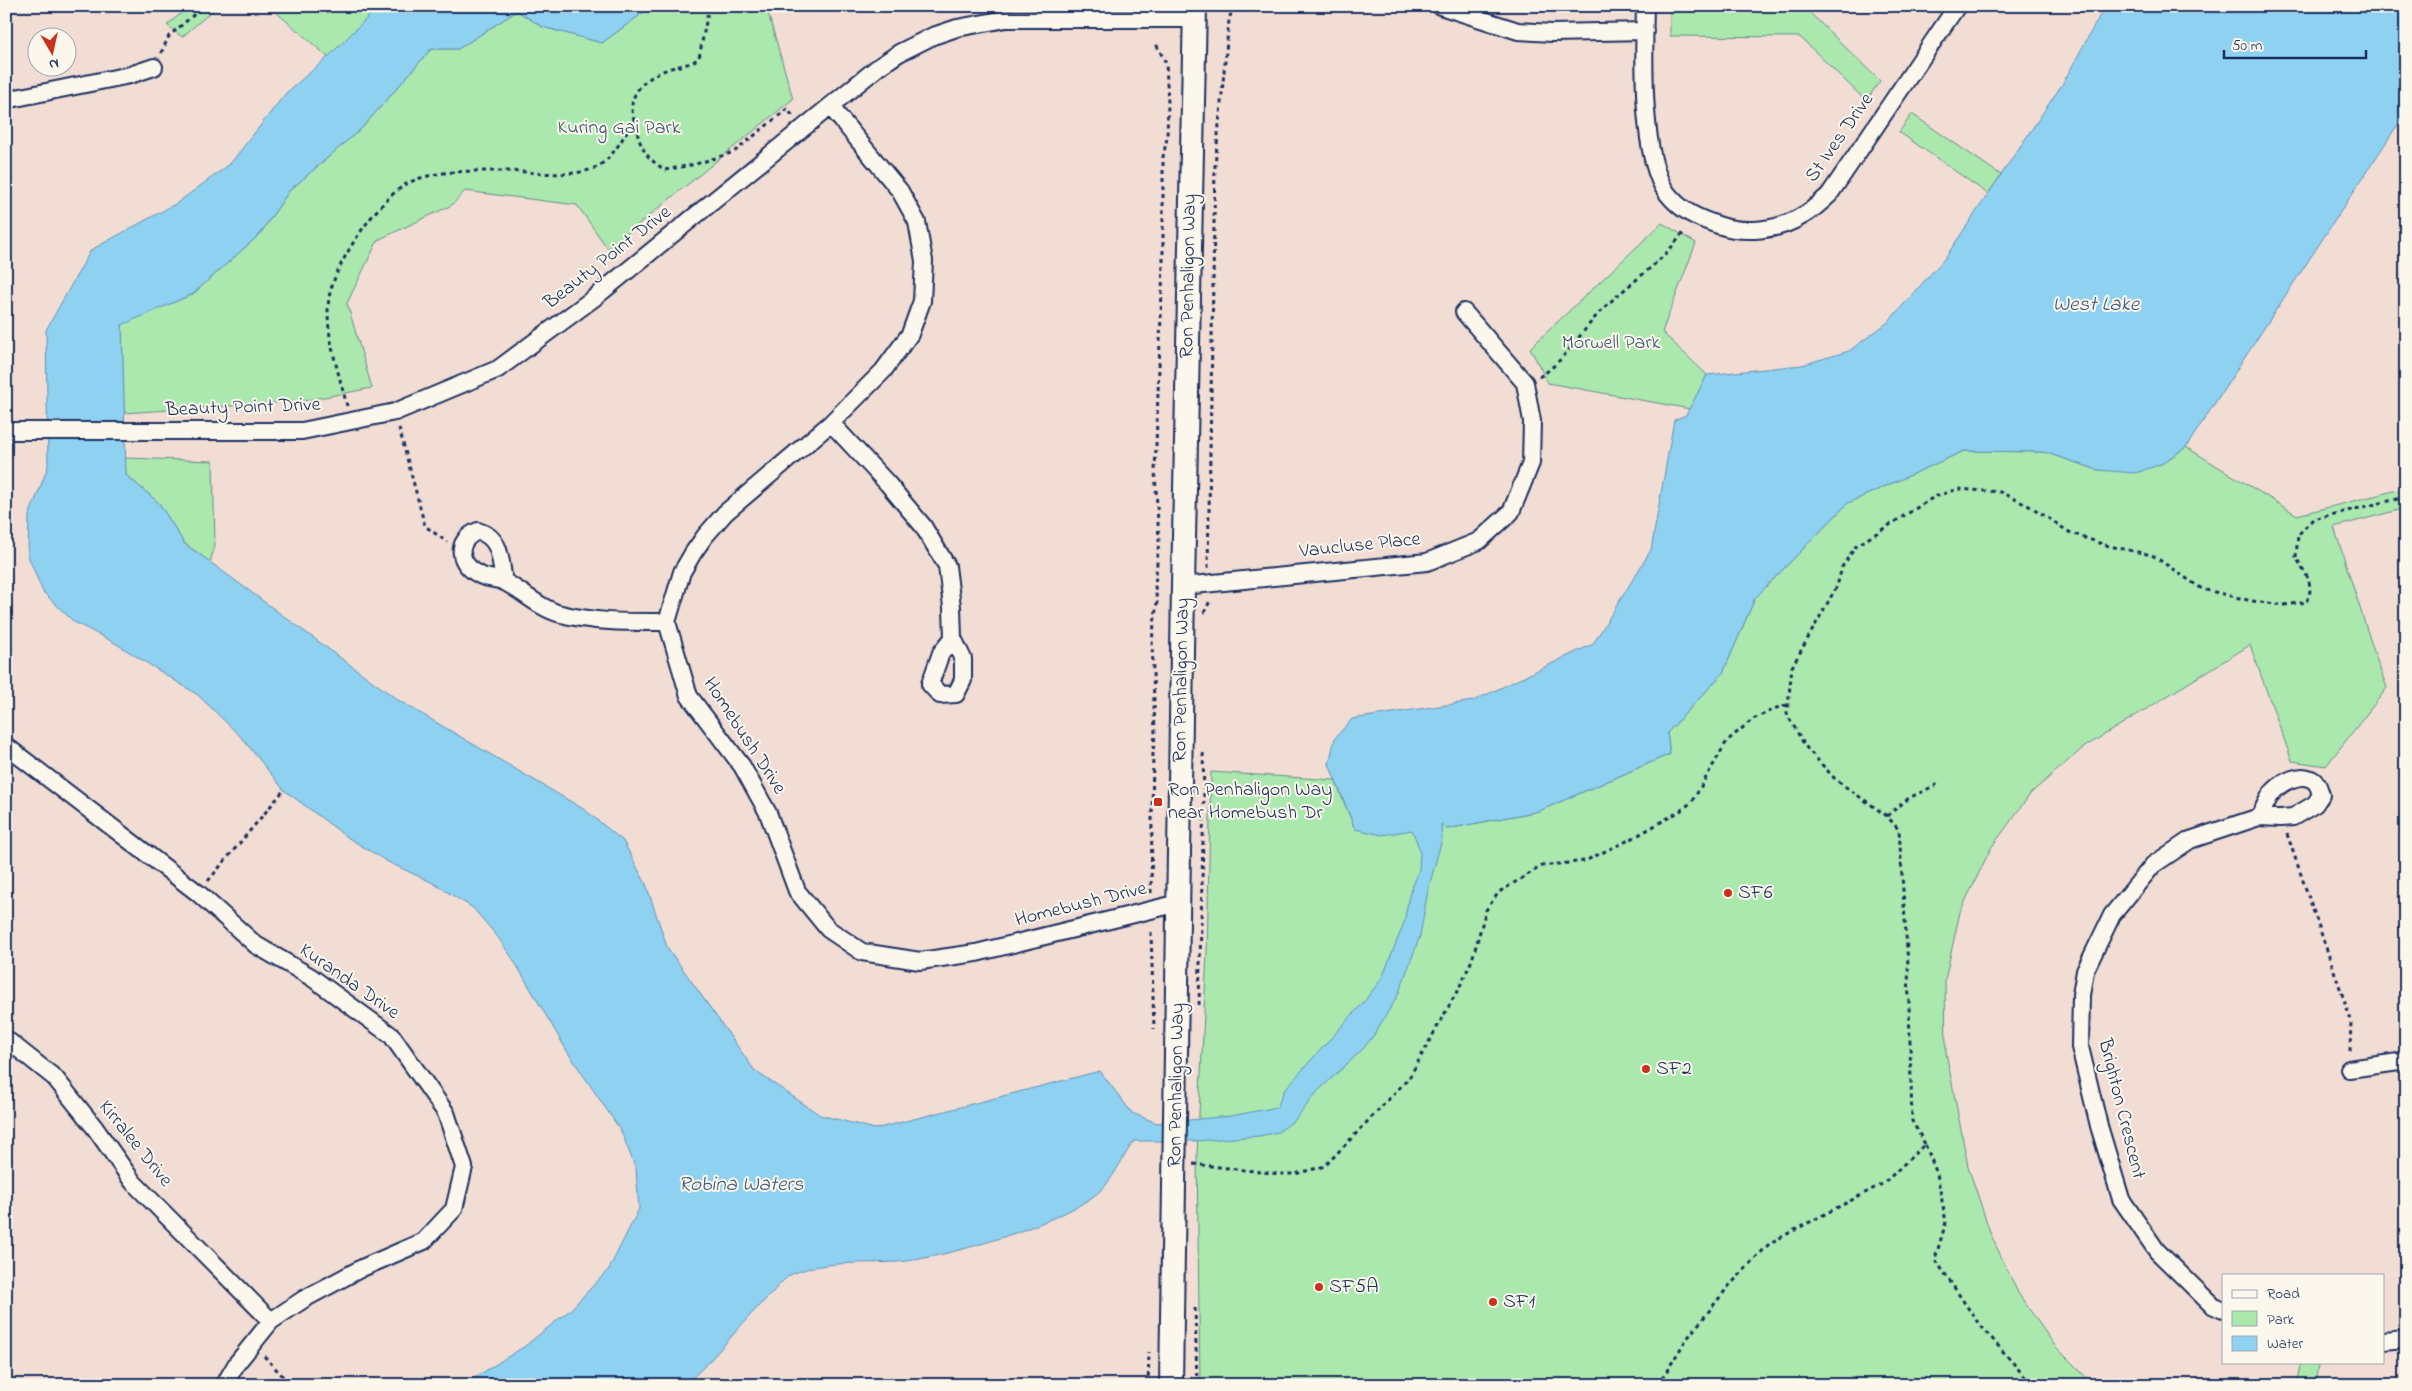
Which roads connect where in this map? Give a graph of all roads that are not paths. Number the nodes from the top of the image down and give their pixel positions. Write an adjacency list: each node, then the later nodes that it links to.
1 (1440, 6): 5 (street)
2 (1645, 6): 5 (street, St Ives Drive)
3 (1958, 6): 5 (street, St Ives Drive)
4 (1195, 13): 8 (street, Beauty Point Drive); 13 (street, Ron Penhaligon Way)
5 (1645, 31)
6 (154, 67): 7 (street)
7 (6, 100)
8 (830, 106): 10 (street); 11 (street, Beauty Point Drive)
9 (1464, 312): 13 (street, Vaucluse Place)
10 (831, 423): 14 (street); 15 (street)
11 (6, 430)
12 (504, 582): 12 (street); 14 (street)
13 (1183, 586): 18 (street, Ron Penhaligon Way)
14 (667, 622): 18 (street, Homebush Drive)
15 (953, 638)
16 (6, 746): 23 (street, Kuranda Drive)
17 (2259, 817): 17 (street, Brighton Crescent); 22 (street, Brighton Crescent)
18 (1179, 903): 27 (street, Ron Penhaligon Way)
19 (6, 1038): 23 (street, Kirralee Drive)
20 (2406, 1061): 21 (street)
21 (2349, 1069)
22 (2222, 1310)
23 (271, 1321): 26 (street, Kuranda Drive)
24 (2406, 1339): 25 (street)
25 (2384, 1341)
26 (224, 1385)
27 (1171, 1385)

